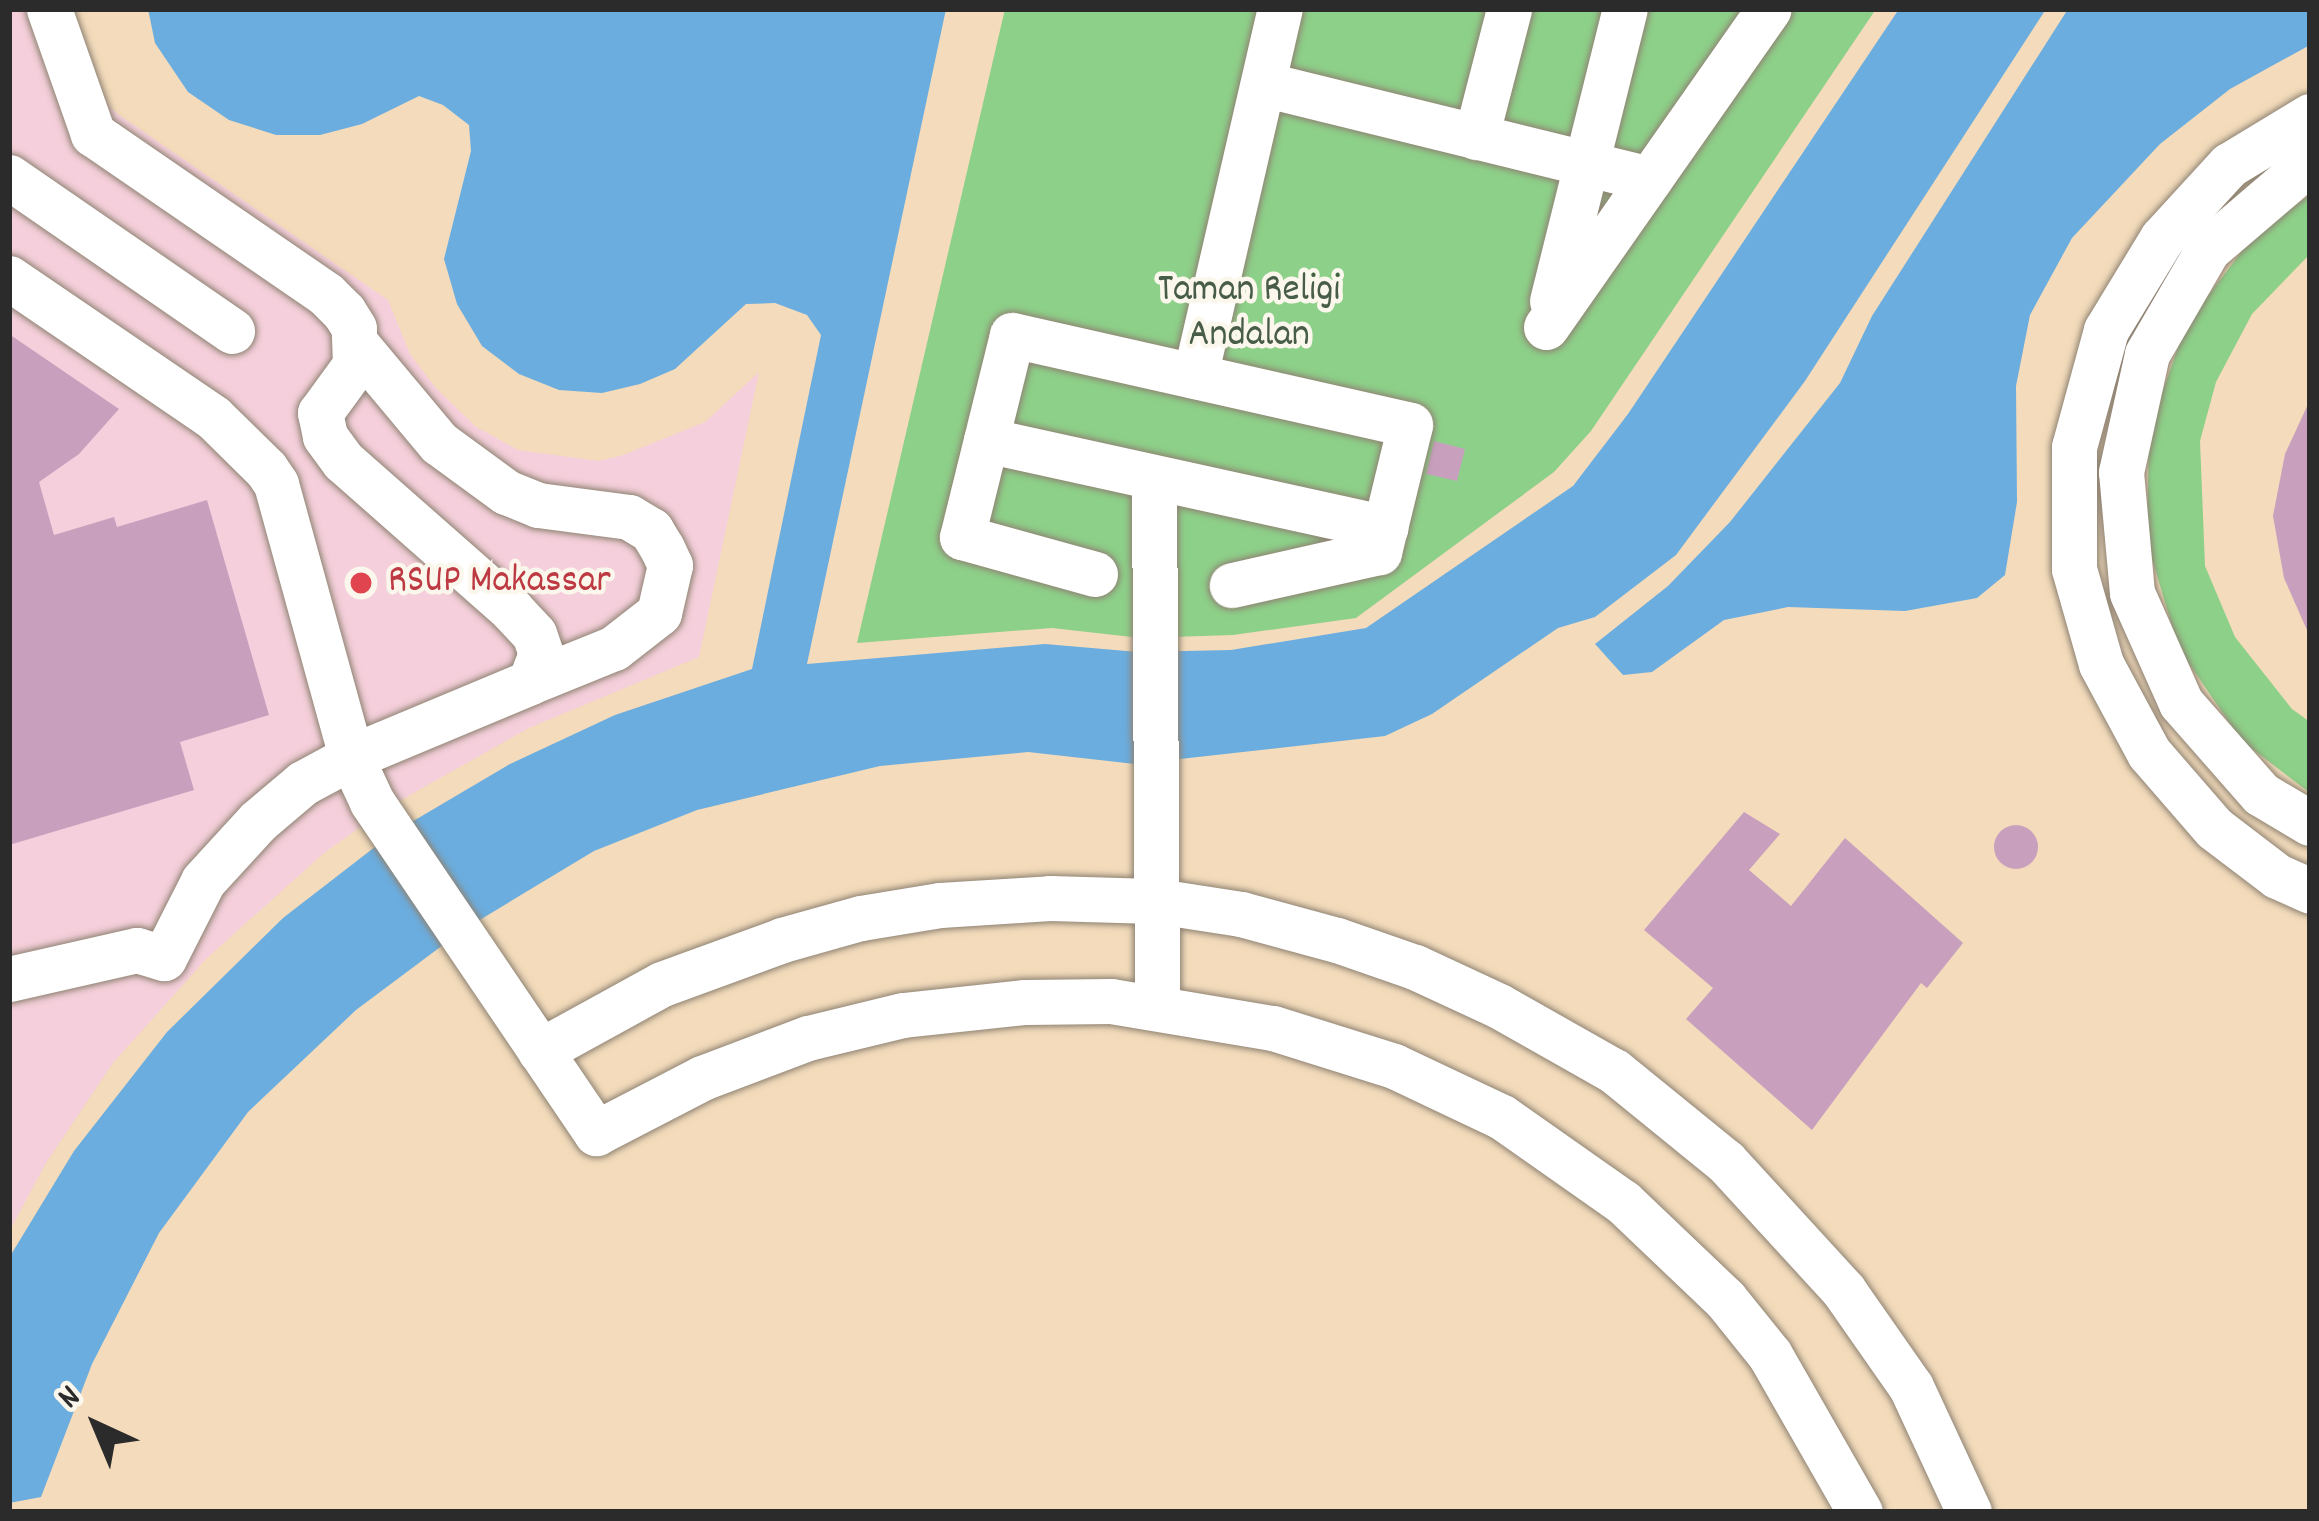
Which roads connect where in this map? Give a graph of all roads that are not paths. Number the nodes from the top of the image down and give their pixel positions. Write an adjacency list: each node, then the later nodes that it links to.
1 (49, 9): 15 (street)
2 (1280, 9): 6 (street)
3 (1509, 9): 8 (street)
4 (1625, 9): 10 (street)
5 (1769, 9): 12 (street)
6 (1263, 84): 8 (street); 16 (street)
7 (2310, 116): 25 (street)
8 (1476, 136): 10 (street)
9 (2310, 162): 24 (street)
10 (1586, 164): 12 (street); 12 (street)
11 (9, 176): 14 (street)
12 (1650, 179)
13 (9, 278): 23 (street)
14 (232, 331)
15 (357, 345): 22 (street); 22 (street)
16 (1195, 376): 17 (street); 19 (street)
17 (986, 440): 18 (street); 20 (street)
18 (1154, 478): 19 (street); 26 (street)
19 (1385, 528): 21 (street)
20 (1095, 574)
21 (1232, 585)
22 (530, 682): 23 (street)
23 (351, 757): 27 (street); 29 (street)
24 (2310, 823)
25 (2310, 891)
26 (1156, 901): 28 (street); 29 (street); 31 (street)
27 (9, 979)
28 (1157, 1005): 29 (street); 30 (street)
29 (540, 1052)
30 (1861, 1512)
31 (1969, 1512)

